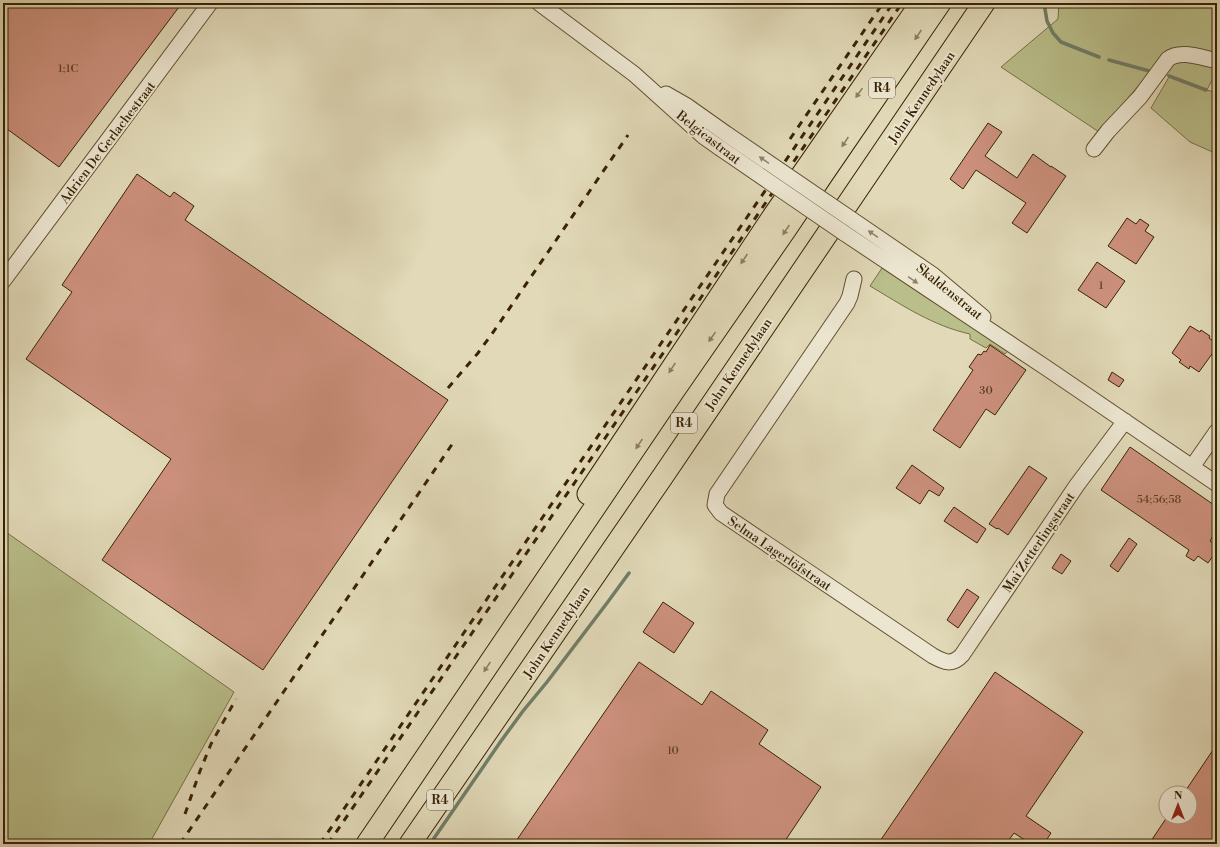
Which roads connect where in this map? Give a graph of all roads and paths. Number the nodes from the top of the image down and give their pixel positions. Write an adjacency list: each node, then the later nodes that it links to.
1 (210, 3): 13 (street, Adrien De Gerlachestraat)
2 (539, 3): 10 (street, Belgicastraat, bridge)
3 (921, 3): 10 (highway, one-way to 10)
4 (940, 3): 18 (highway, R4, one-way to 18)
5 (972, 3): 22 (highway, John Kennedylaan / R4)
6 (984, 3): 20 (highway, John Kennedylaan / R4)
7 (1000, 3): 11 (highway)
8 (1217, 62): 9 (street)
9 (1094, 149)
10 (792, 188): 11 (street, Belgicastraat, bridge); 18 (highway, R4, one-way to 18)
11 (850, 221): 14 (street, Skaldenstraat); 20 (highway)
12 (854, 279): 19 (street, Selma Lagerlöfstraat)
13 (3, 281)
14 (1125, 421): 16 (street, Skaldenstraat); 19 (street, Mai Zetterlingstraat)
15 (1217, 431): 16 (street)
16 (1192, 467): 17 (street, Skaldenstraat)
17 (1217, 484)
18 (500, 648): 21 (highway, R4, one-way to 21)
19 (952, 662)
20 (471, 756): 23 (highway, John Kennedylaan / R4)
21 (367, 844)
22 (397, 844)
23 (410, 844)

